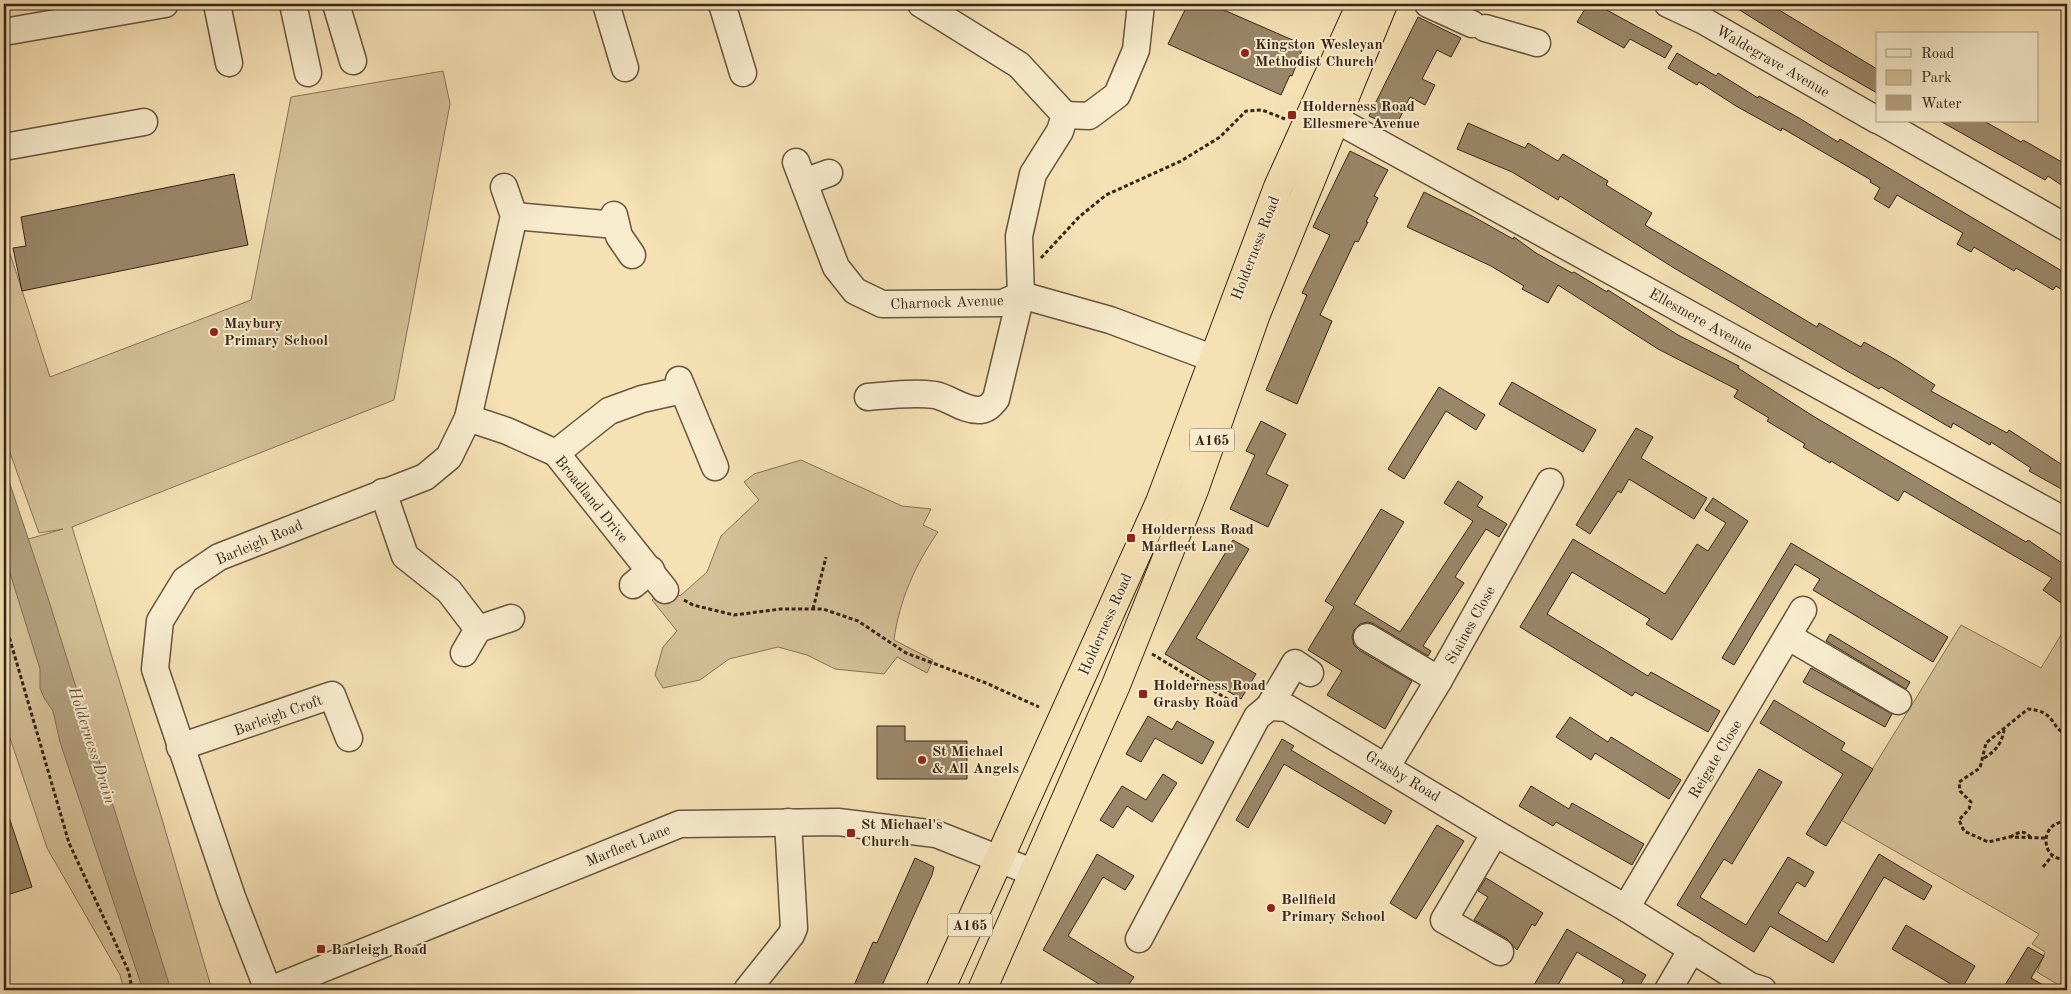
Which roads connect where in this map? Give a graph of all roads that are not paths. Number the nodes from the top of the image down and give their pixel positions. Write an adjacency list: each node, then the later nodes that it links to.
1 (165, 4): 13 (street)
2 (217, 4): 17 (street)
3 (293, 4): 19 (street)
4 (336, 4): 16 (street)
5 (606, 4): 18 (street)
6 (722, 4): 20 (street)
7 (921, 4): 21 (street)
8 (1141, 4): 21 (street)
9 (1361, 4): 22 (highway, Holderness Road / A165)
10 (1383, 4): 22 (highway, Holderness Road / A165)
11 (1428, 4): 15 (street)
12 (1668, 4): 23 (street, Waldegrave Avenue)
13 (93, 9): 14 (street)
14 (4, 32)
15 (1537, 43)
16 (353, 61)
17 (229, 63)
18 (625, 68)
19 (308, 72)
20 (743, 74)
21 (1065, 116): 32 (street)
22 (1318, 117): 33 (highway, Holderness Road / A165); 41 (street, Ellesmere Avenue); 42 (highway, Holderness Road / A165)
23 (1876, 119)
24 (144, 122): 26 (street)
25 (1882, 122): 30 (street, Waldegrave Avenue)
26 (4, 147)
27 (829, 173): 32 (street, Charnock Avenue)
28 (504, 187): 29 (street)
29 (514, 216): 31 (street); 35 (street, Barleigh Road)
30 (2067, 228)
31 (632, 255)
32 (1021, 290): 33 (street, Charnock Avenue); 34 (street)
33 (1212, 358): 40 (highway, Holderness Road / A165)
34 (868, 397)
35 (468, 418): 36 (street, Broadland Drive); 39 (street, Barleigh Road)
36 (556, 453): 37 (street); 43 (street, Broadland Drive)
37 (716, 467)
38 (1550, 482): 51 (street, Staines Close)
39 (382, 492): 46 (street); 55 (street, Barleigh Road)
40 (1155, 514): 42 (street); 59 (highway, Holderness Road / A165)
41 (2067, 522)
42 (1180, 524): 60 (highway, Holderness Road / A165)
43 (650, 582)
44 (1803, 610): 48 (street, Reigate Close)
45 (511, 618): 46 (street)
46 (478, 629): 49 (street)
47 (1367, 637): 51 (street)
48 (1789, 637): 52 (street); 61 (street, Reigate Close)
49 (464, 653)
50 (1310, 673): 53 (street)
51 (1439, 680): 56 (street, Staines Close)
52 (1898, 701)
53 (1263, 712): 56 (street, Grasby Road); 62 (street)
54 (349, 738): 55 (street, Barleigh Croft)
55 (180, 747): 65 (street, Barleigh Road)
56 (1387, 766): 58 (street, Grasby Road)
57 (788, 822): 59 (street, Marfleet Lane); 65 (street, Marfleet Lane); 66 (street)
58 (1495, 833): 61 (street, Grasby Road); 64 (street)
59 (1000, 859): 60 (street, Marfleet Lane); 67 (highway, Holderness Road / A165)
60 (1032, 872): 68 (highway, Holderness Road / A165)
61 (1626, 908): 63 (street, Grasby Road)
62 (1139, 939)
63 (1692, 949): 69 (street); 70 (street, Grasby Road)
64 (1500, 952)
65 (269, 990)
66 (746, 990)
67 (940, 990)
68 (982, 990)
69 (1668, 990)
70 (1763, 990)

